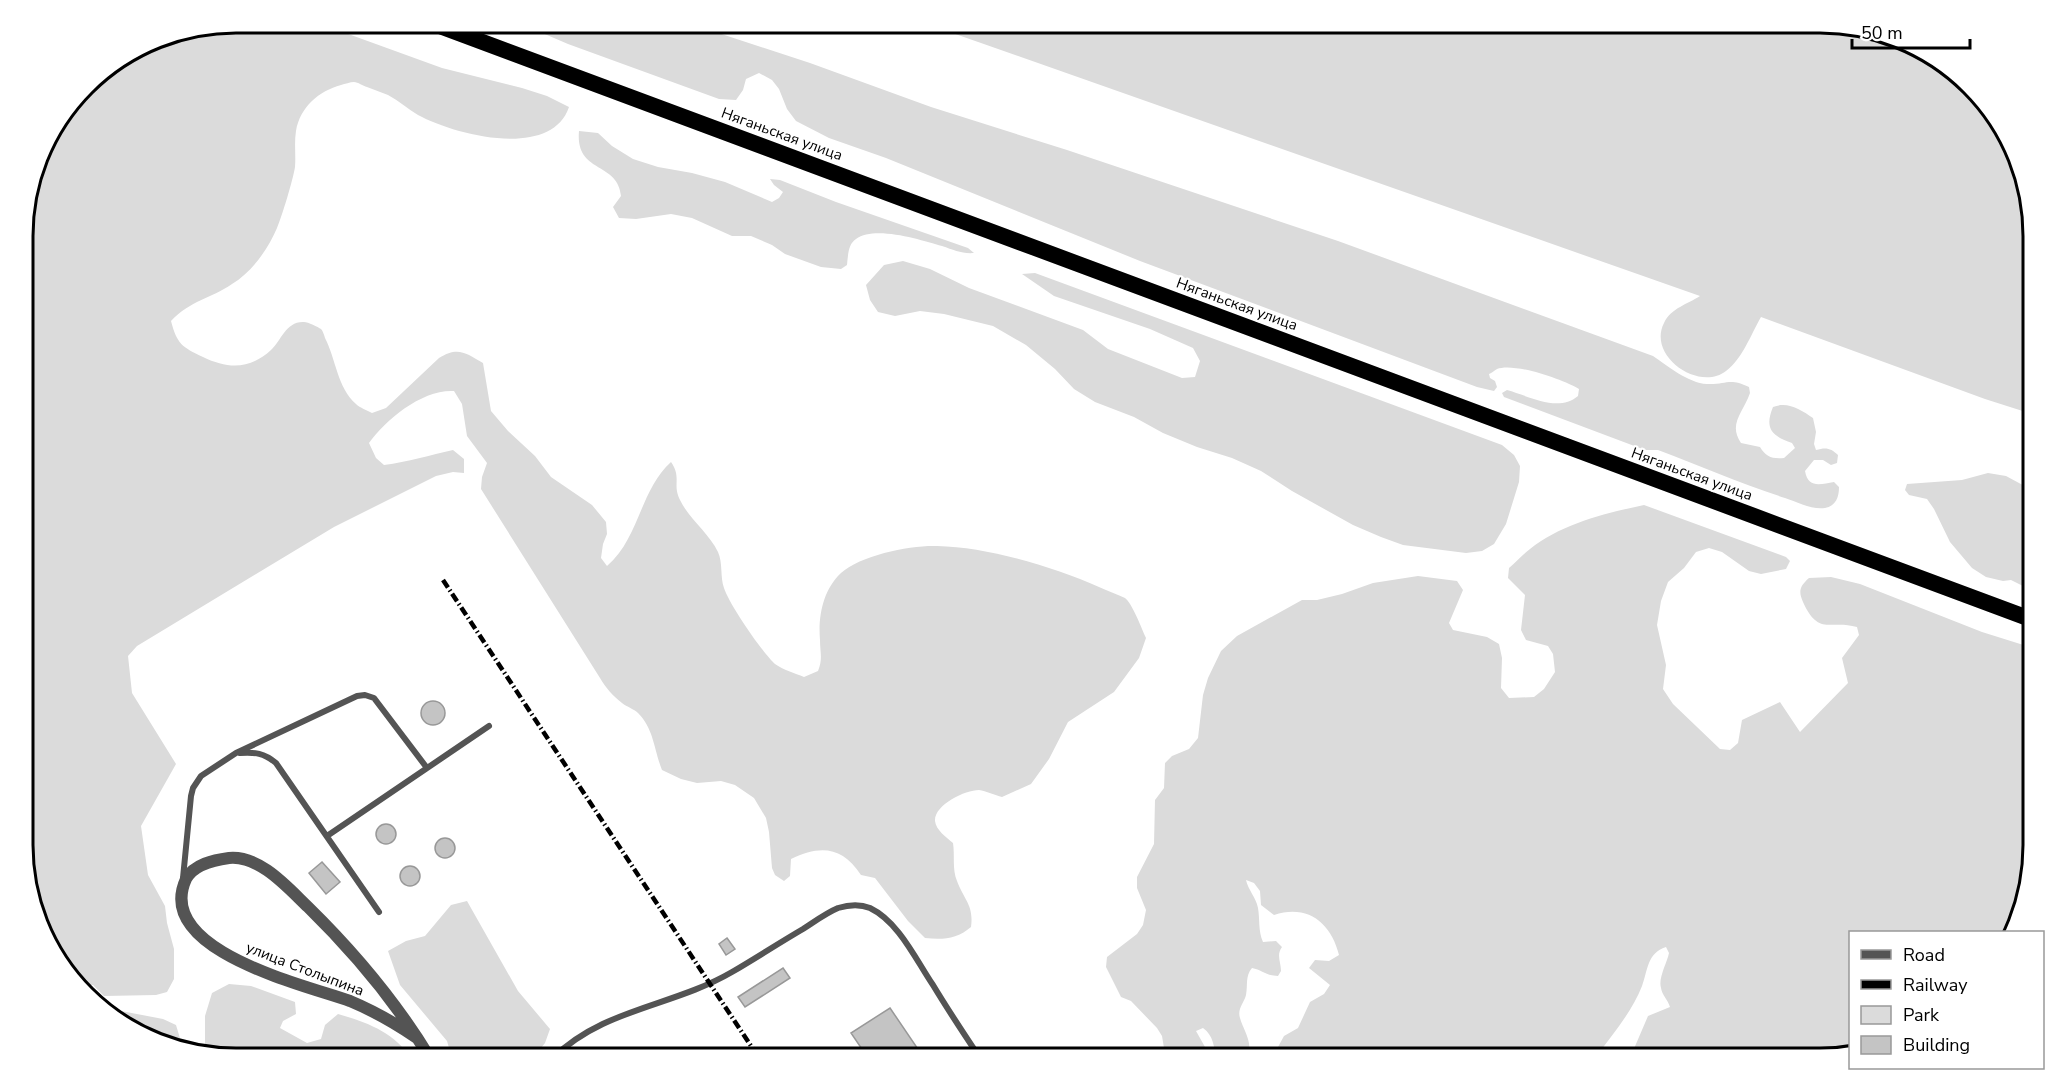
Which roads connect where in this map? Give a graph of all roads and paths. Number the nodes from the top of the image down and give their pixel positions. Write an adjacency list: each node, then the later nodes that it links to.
1 (459, 33): 2 (highway, Няганьская улица)
2 (2023, 616)
3 (489, 726): 5 (lane)
4 (236, 753): 5 (lane); 6 (lane); 7 (lane)
5 (427, 768): 6 (lane)
6 (327, 836): 8 (lane)
7 (182, 891): 9 (street, улица Столыпина); 9 (street, улица Столыпина)
8 (379, 912)
9 (417, 1038): 10 (street, улица Столыпина)
10 (424, 1048)
11 (564, 1048): 12 (lane)
12 (974, 1048)

